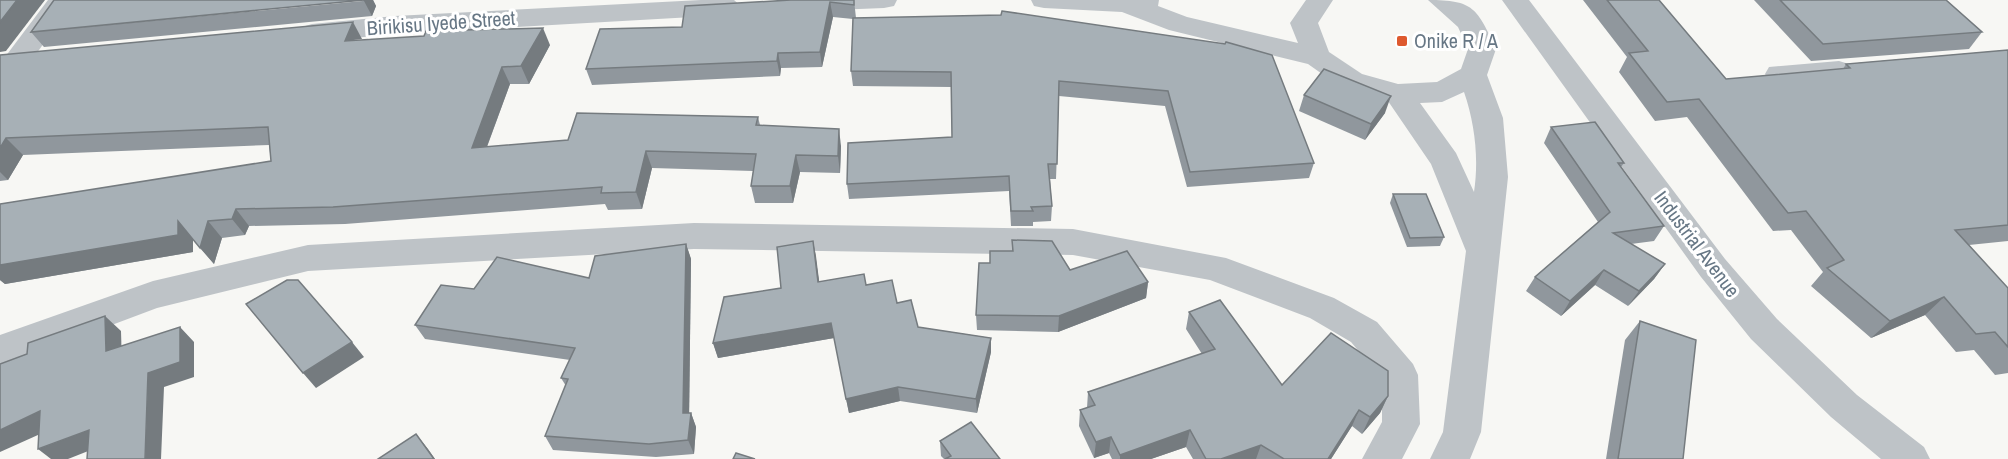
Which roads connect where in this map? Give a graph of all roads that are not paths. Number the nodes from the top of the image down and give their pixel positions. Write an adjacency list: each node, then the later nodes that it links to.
1 (62, 0): 17 (street)
2 (884, 0): 9 (street)
3 (1044, 0): 8 (street)
4 (1162, 0): 10 (street)
5 (1320, 0): 15 (street)
6 (1441, 0): 12 (street)
7 (1515, 0): 26 (street, Industrial Avenue)
8 (1091, 1): 10 (street)
9 (782, 4)
10 (1126, 4): 15 (street)
11 (749, 6): 13 (street, Birikisu Iyede Street)
12 (1478, 11): 20 (street)
13 (400, 13): 14 (street, Birikisu Iyede Street)
14 (288, 35)
15 (1317, 57): 21 (street)
16 (51, 58): 17 (street)
17 (8, 62)
18 (1862, 70): 19 (street)
19 (1779, 74)
20 (1473, 75): 21 (street); 22 (street)
21 (1398, 94): 22 (street)
22 (1484, 253): 25 (street)
23 (0, 352): 24 (street)
24 (1382, 459)
25 (1450, 459)
26 (1910, 459)

